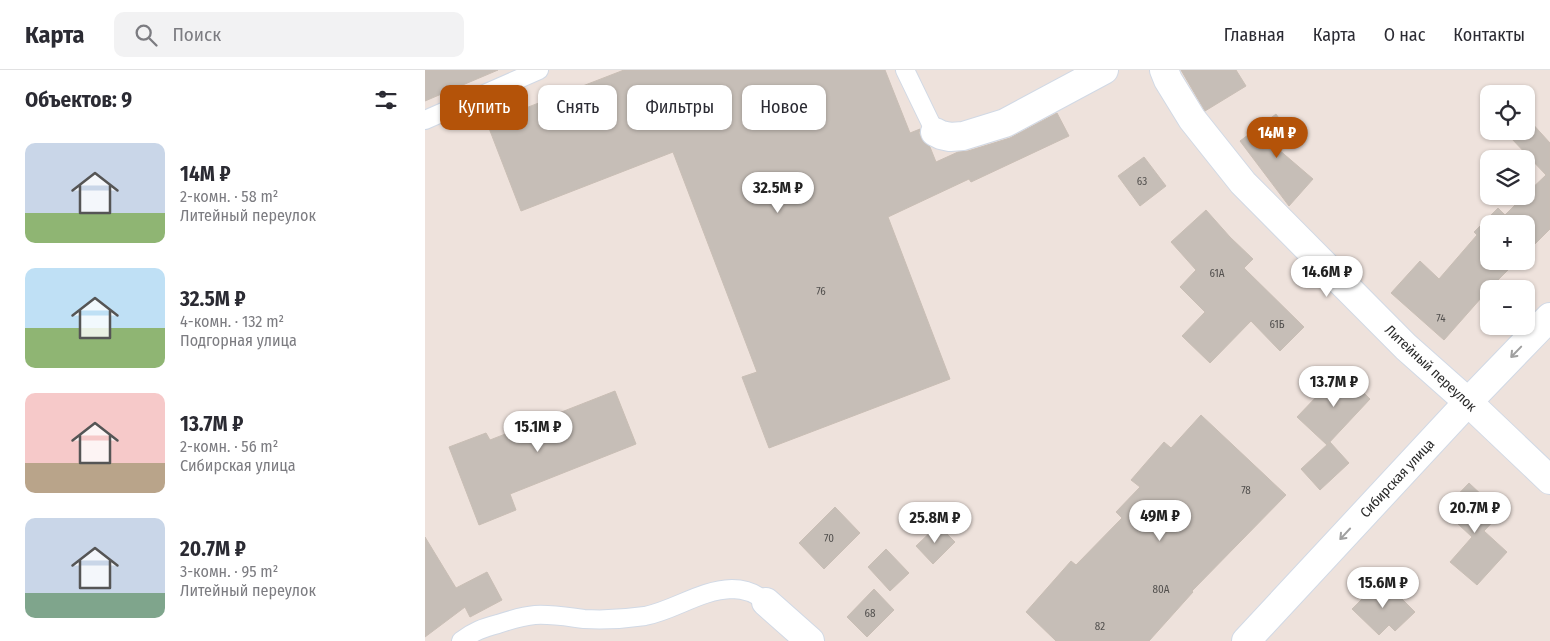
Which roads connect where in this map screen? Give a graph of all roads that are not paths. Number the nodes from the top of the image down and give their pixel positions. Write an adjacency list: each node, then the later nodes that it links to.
1 (539, 70): 5 (lane)
2 (905, 70): 6 (lane)
3 (1104, 70): 6 (street)
4 (1164, 70): 8 (street, Литейный переулок)
5 (425, 120)
6 (935, 132)
7 (1550, 317): 8 (street, Сибирская улица, one-way to 8)
8 (1468, 402): 9 (street, Литейный переулок); 13 (street, Сибирская улица, one-way to 13)
9 (1550, 480)
10 (766, 602): 11 (lane); 12 (street)
11 (461, 641)
12 (810, 641)
13 (1246, 641)

